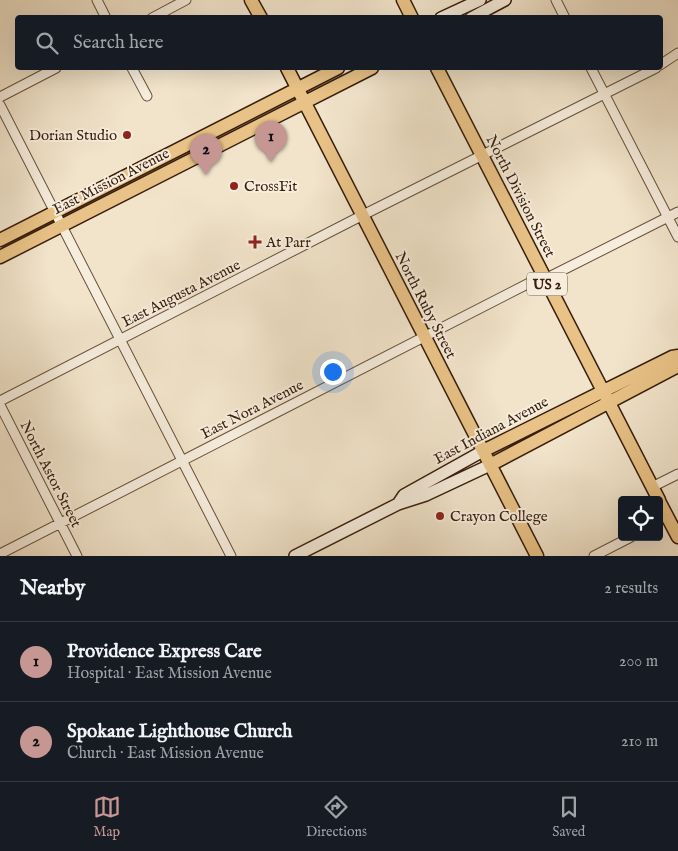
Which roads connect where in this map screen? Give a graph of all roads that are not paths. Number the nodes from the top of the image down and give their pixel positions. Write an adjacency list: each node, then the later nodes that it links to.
1 (97, 0): 8 (street)
2 (186, 0): 9 (street)
3 (251, 0): 10 (main road)
4 (403, 0): 11 (main road)
5 (480, 0): 12 (main road)
6 (505, 0): 13 (main road)
7 (556, 0): 14 (street)
8 (104, 15)
9 (158, 15)
10 (258, 15)
11 (410, 15)
12 (448, 15)
13 (477, 15)
14 (564, 15)
15 (678, 53): 16 (street)
16 (663, 64)
17 (52, 70): 28 (street)
18 (133, 70): 27 (street)
19 (288, 70): 25 (main road, North Ruby Street)
20 (334, 70): 25 (main road, East Mission Avenue)
21 (368, 70): 29 (main road, East Mission Avenue)
22 (438, 70): 31 (main road, North Division Street / US 2)
23 (592, 70): 26 (street)
24 (652, 70): 26 (street, East Augusta Avenue)
25 (298, 88): 29 (main road, North Ruby Street); 33 (main road, East Mission Avenue)
26 (604, 93): 31 (street, East Augusta Avenue); 35 (street)
27 (147, 96)
28 (0, 97)
29 (304, 102): 34 (main road, North Ruby Street); 36 (main road, East Mission Avenue)
30 (0, 105): 33 (street)
31 (481, 155): 34 (street, East Augusta Avenue); 40 (main road, North Division Street / US 2)
32 (678, 212): 35 (street, East Nora Avenue)
33 (55, 213): 36 (street); 38 (main road, East Mission Avenue)
34 (362, 215): 41 (main road, North Ruby Street); 42 (street, East Augusta Avenue)
35 (667, 217): 37 (street); 40 (street, East Nora Avenue)
36 (62, 225): 39 (main road, East Mission Avenue); 42 (street)
37 (678, 237)
38 (0, 240)
39 (0, 257)
40 (544, 278): 41 (street, East Nora Avenue); 45 (main road, North Division Street / US 2)
41 (424, 337): 48 (main road, North Ruby Street); 49 (street, East Nora Avenue)
42 (120, 340): 46 (street, East Augusta Avenue); 49 (street)
43 (678, 356): 45 (main road, East Indiana Avenue)
44 (678, 366): 47 (main road, East Indiana Avenue)
45 (603, 390): 47 (main road, North Division Street / US 2); 48 (main road, East Indiana Avenue)
46 (0, 403): 56 (street, North Astor Street)
47 (610, 404): 50 (main road, East Indiana Avenue); 52 (main road, North Division Street / US 2)
48 (483, 451): 50 (main road, North Ruby Street); 54 (main road, East Indiana Avenue)
49 (182, 460): 56 (street, East Nora Avenue); 61 (street)
50 (490, 465): 54 (main road, East Indiana Avenue); 63 (main road, North Ruby Street)
51 (678, 474): 52 (street)
52 (652, 487): 53 (main road, North Division Street / US 2)
53 (657, 496)
54 (398, 504): 62 (main road, East Indiana Avenue)
55 (664, 521): 57 (main road, North Division Street / US 2)
56 (60, 522): 59 (street, East Nora Avenue); 60 (street, North Astor Street)
57 (678, 537)
58 (623, 541): 64 (street)
59 (0, 554)
60 (77, 556)
61 (231, 556)
62 (295, 556)
63 (537, 556)
64 (594, 556)

